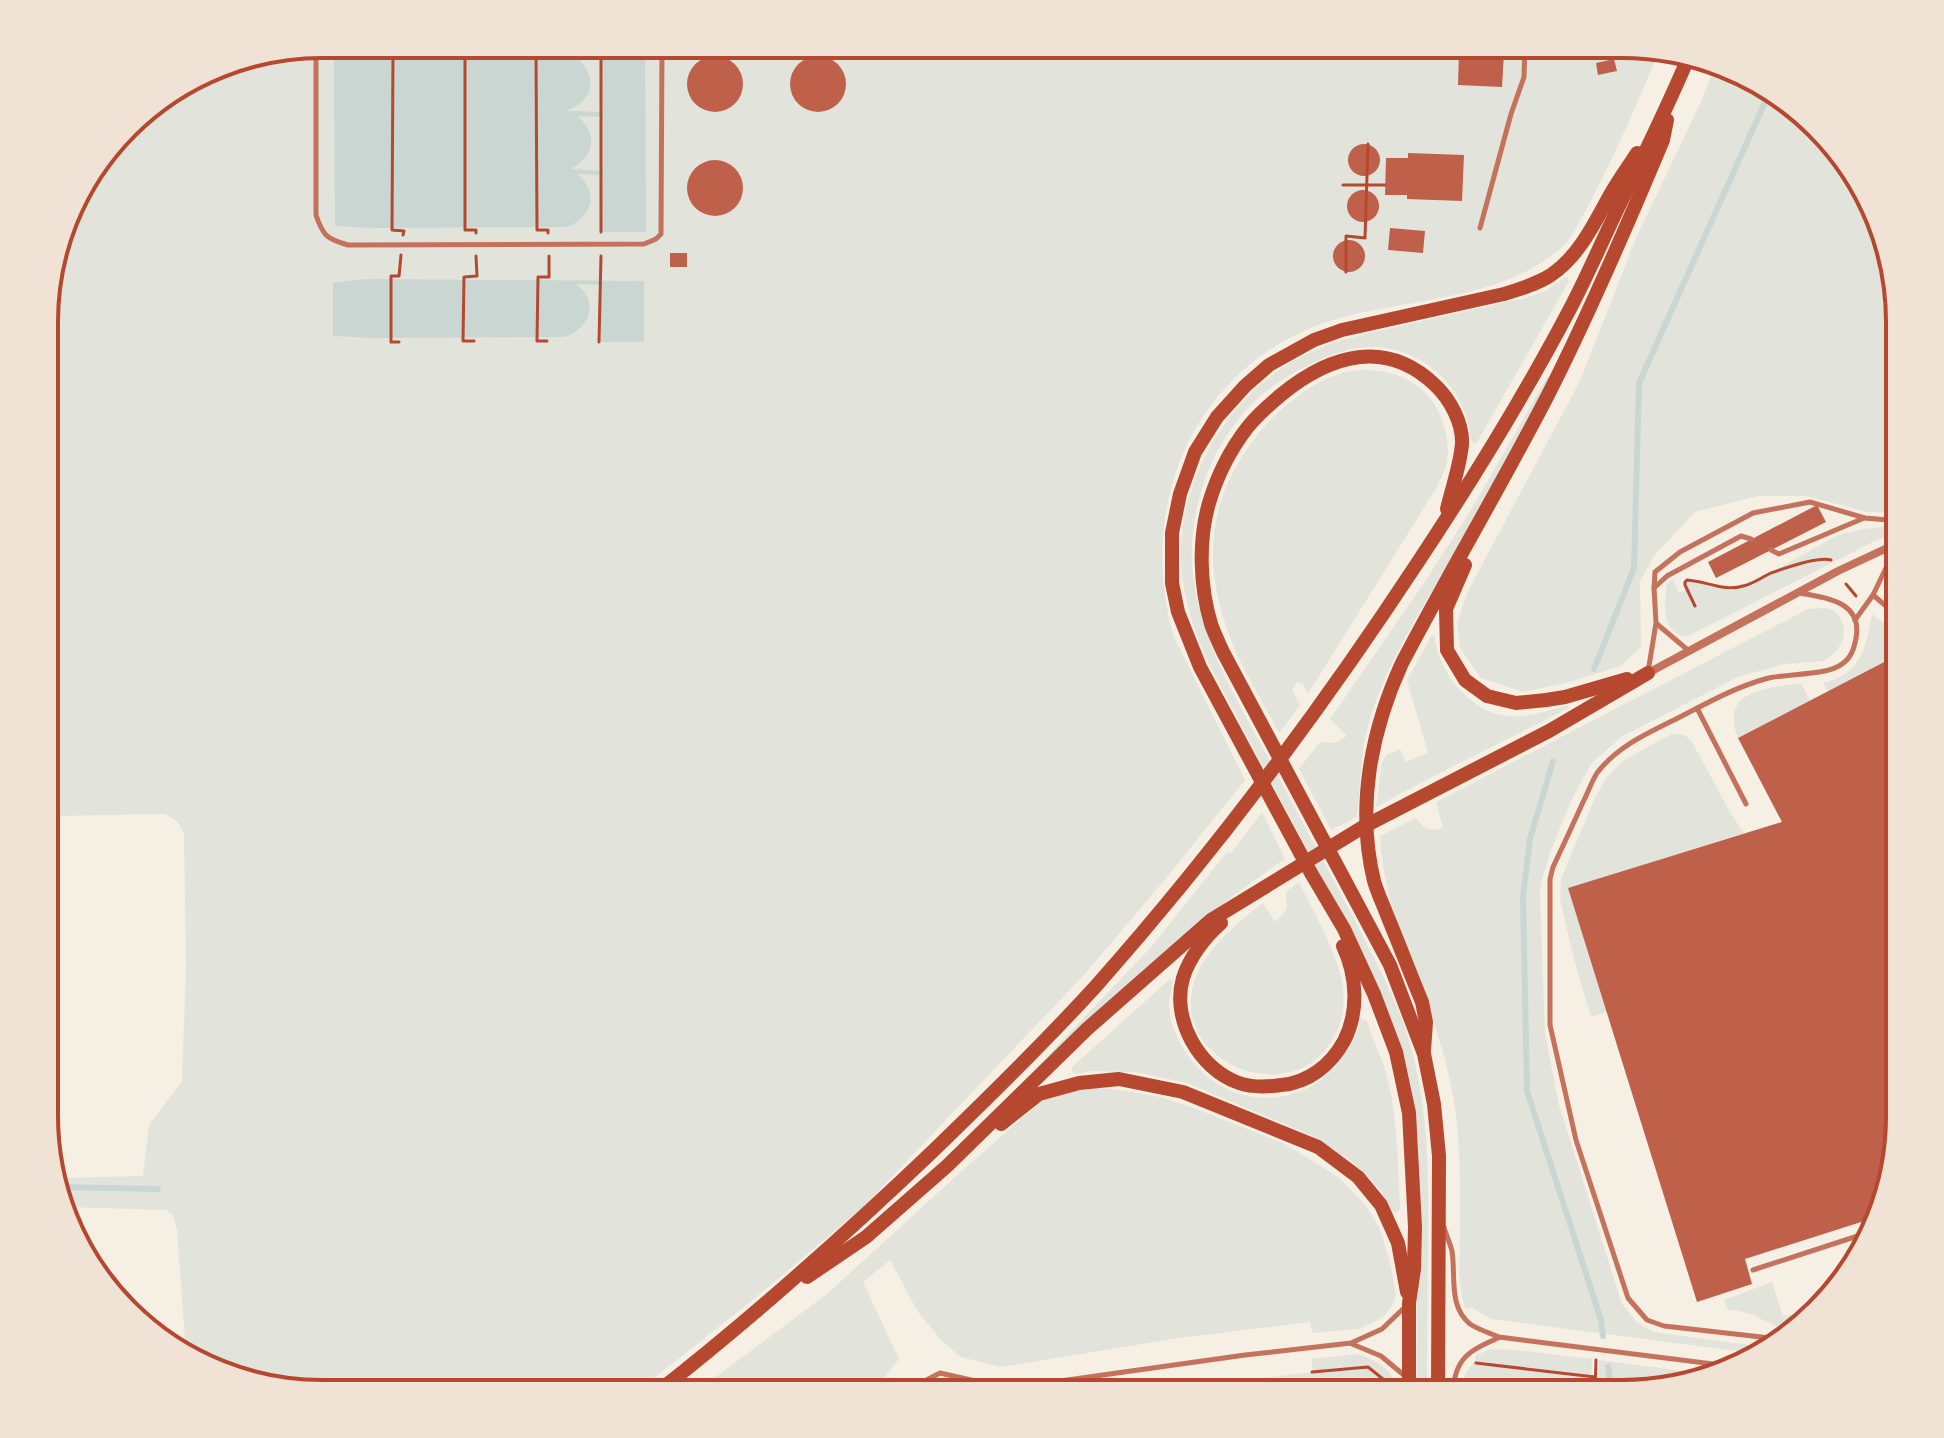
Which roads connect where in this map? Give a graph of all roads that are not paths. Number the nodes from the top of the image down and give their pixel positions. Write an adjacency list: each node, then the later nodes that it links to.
1 (316, 58): 2 (lane)
2 (662, 58)
3 (1525, 59): 6 (lane)
4 (1685, 66): 5 (main road)
5 (1669, 102): 7 (main road); 10 (main road); 25 (main road)
6 (1480, 228)
7 (1495, 495): 22 (main road); 27 (main road)
8 (1865, 518): 9 (lane); 13 (lane); 15 (lane)
9 (1885, 520)
10 (1442, 525): 27 (main road); 33 (main road)
11 (1751, 539): 15 (lane)
12 (1885, 549): 16 (street)
13 (1771, 550)
14 (1885, 571): 17 (lane)
15 (1654, 588): 20 (lane)
16 (1798, 593): 19 (lane); 21 (street)
17 (1873, 595): 18 (lane); 19 (lane)
18 (1885, 605)
19 (1854, 620): 23 (lane)
20 (1656, 623): 21 (lane); 22 (lane)
21 (1689, 651): 22 (street)
22 (1648, 673): 26 (main road)
23 (1697, 708): 24 (lane); 35 (lane)
24 (1746, 804)
25 (1311, 873): 26 (main road); 32 (main road)
26 (1258, 892): 28 (main road)
27 (1424, 1054): 29 (main road)
28 (947, 1166): 32 (main road); 33 (main road)
29 (1440, 1216): 34 (lane); 44 (main road)
30 (1857, 1236): 31 (lane)
31 (1753, 1270)
32 (1409, 1303): 36 (lane); 43 (main road)
33 (763, 1306): 38 (main road)
34 (1499, 1337): 37 (lane); 45 (lane)
35 (1764, 1337)
36 (1351, 1343): 41 (lane); 42 (lane)
37 (1712, 1364)
38 (673, 1379)
39 (928, 1379): 40 (lane)
40 (969, 1380)
41 (1070, 1380)
42 (1403, 1380)
43 (1409, 1380)
44 (1438, 1380)
45 (1453, 1380)

